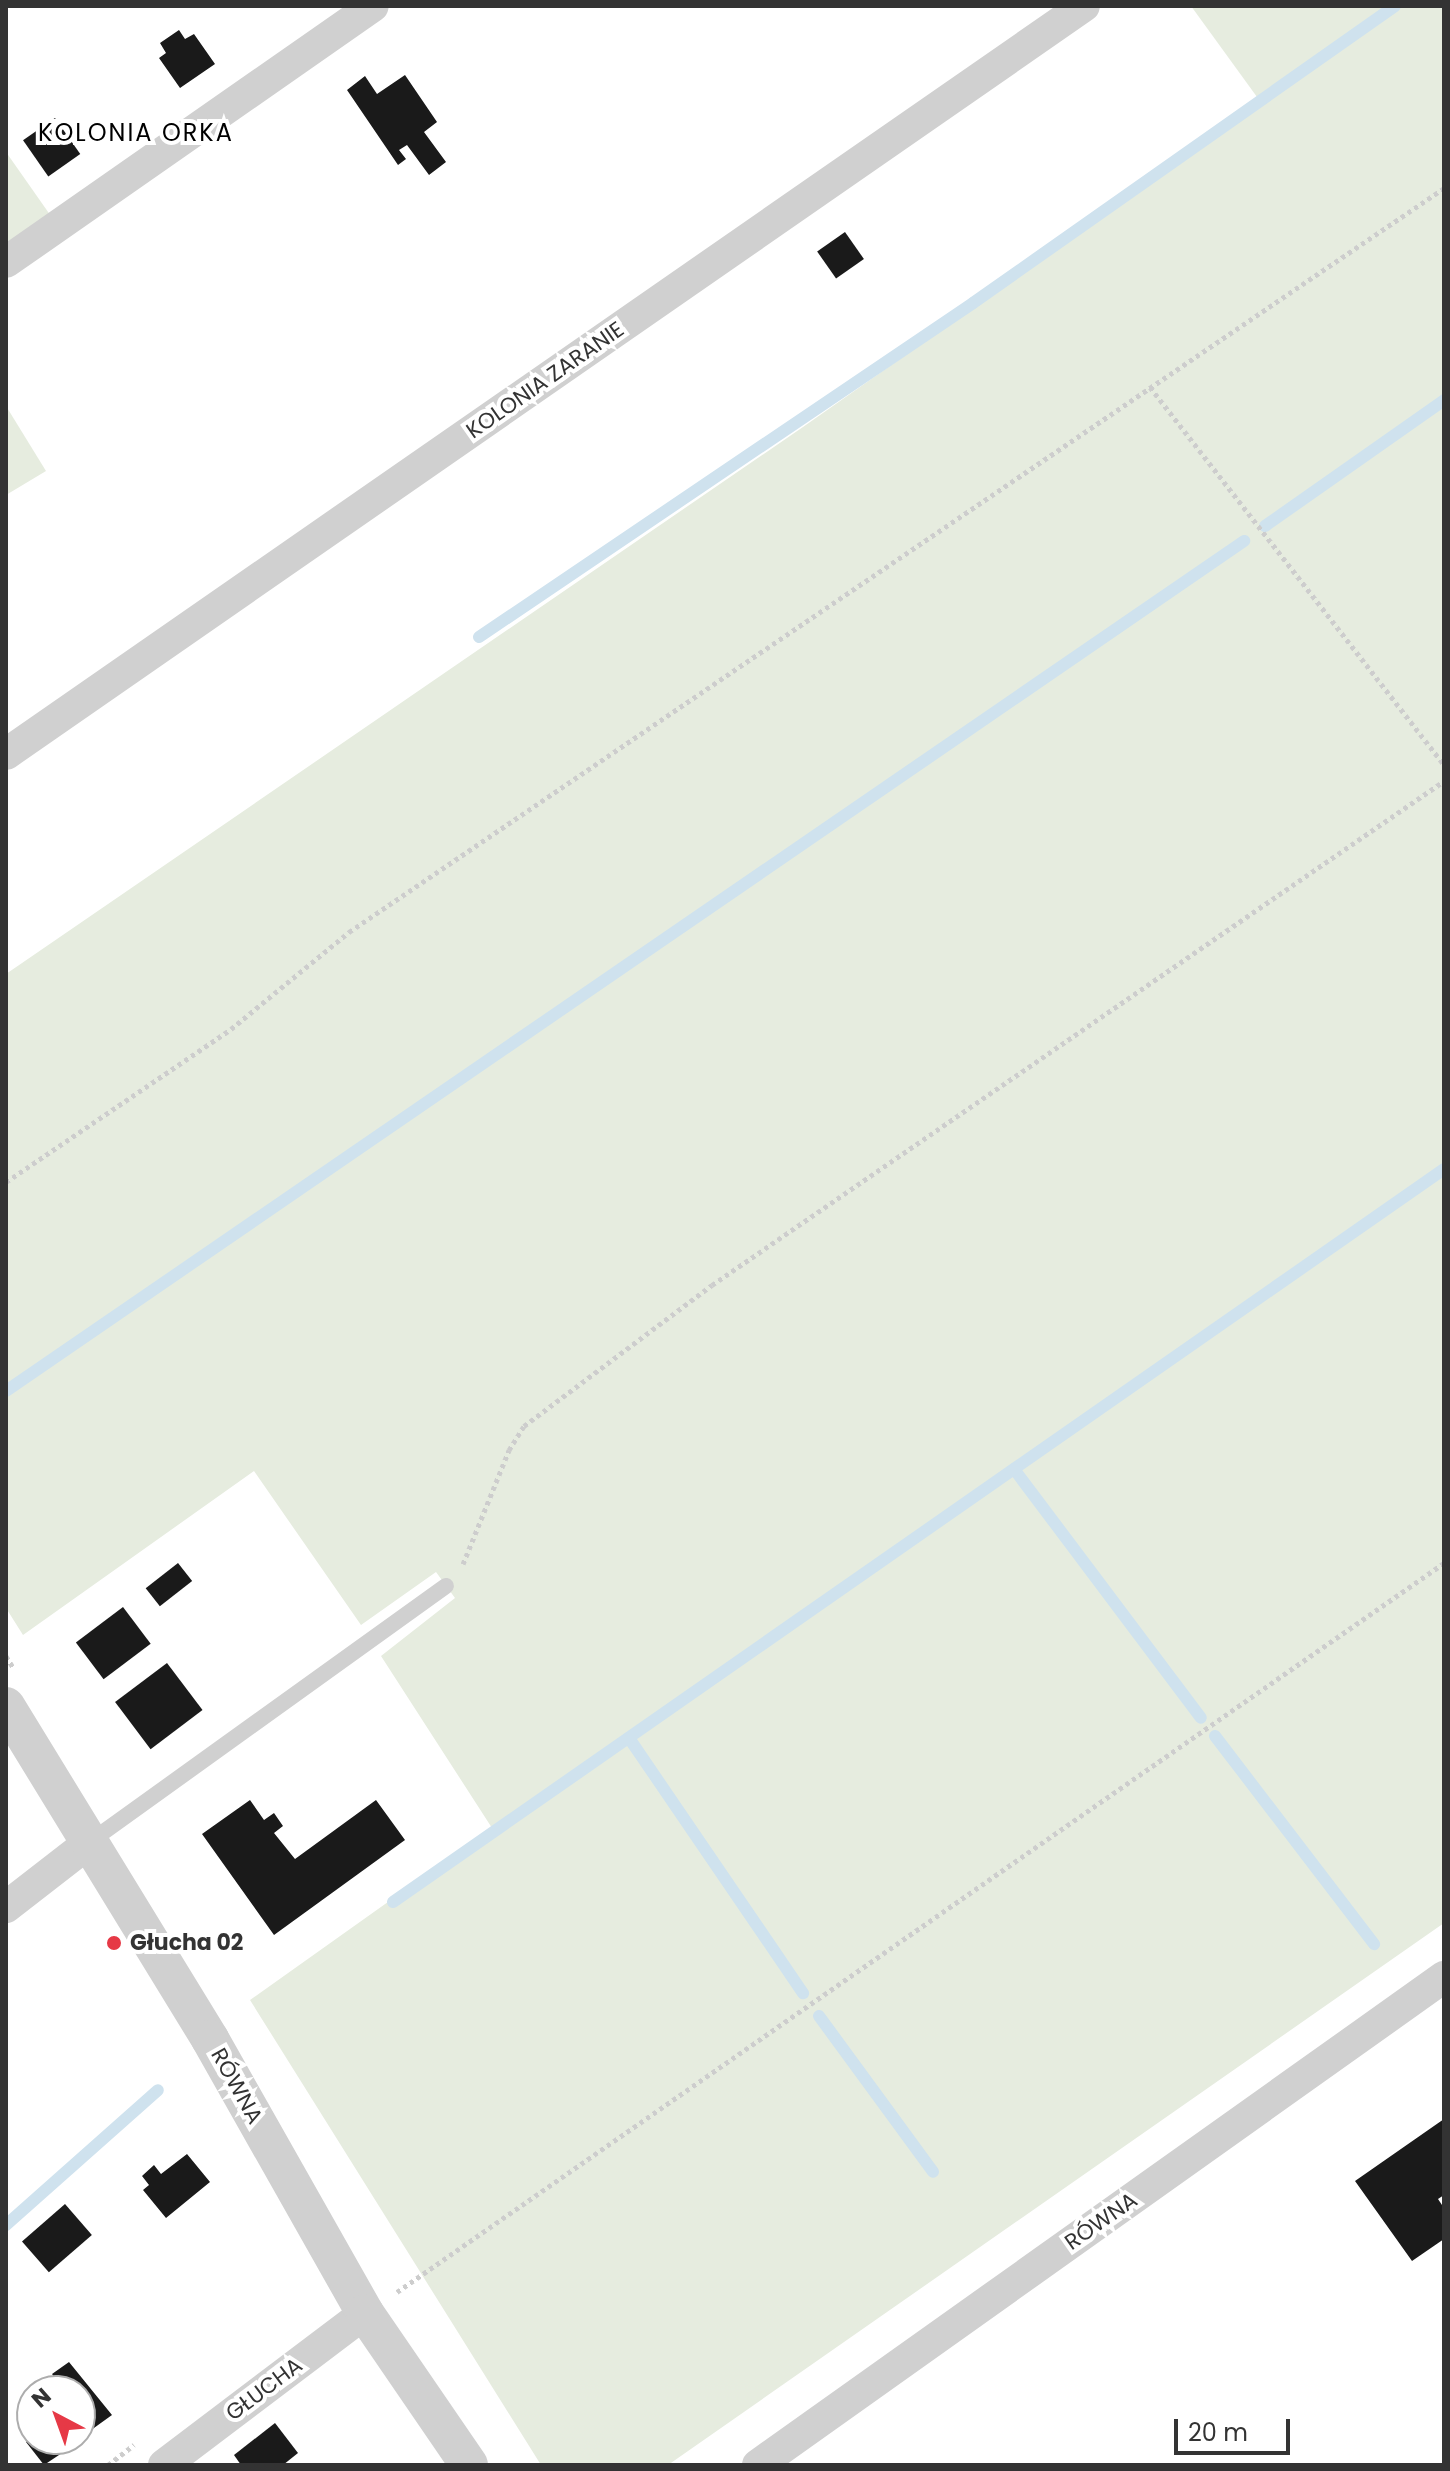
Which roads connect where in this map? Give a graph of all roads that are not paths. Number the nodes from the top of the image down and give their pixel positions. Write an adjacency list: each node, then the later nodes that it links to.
1 (373, 6): 3 (street)
2 (1084, 6): 4 (street, KOLONIA ZARANIE)
3 (6, 262)
4 (6, 754)
5 (446, 1586): 7 (lane)
6 (6, 1706): 7 (street, RÓWNA)
7 (91, 1841): 8 (street); 10 (street, RÓWNA)
8 (6, 1907)
9 (1444, 1977): 13 (street, RÓWNA)
10 (365, 2313): 11 (street, GŁUCHA); 12 (street, RÓWNA)
11 (164, 2465)
12 (469, 2465)
13 (758, 2465)

